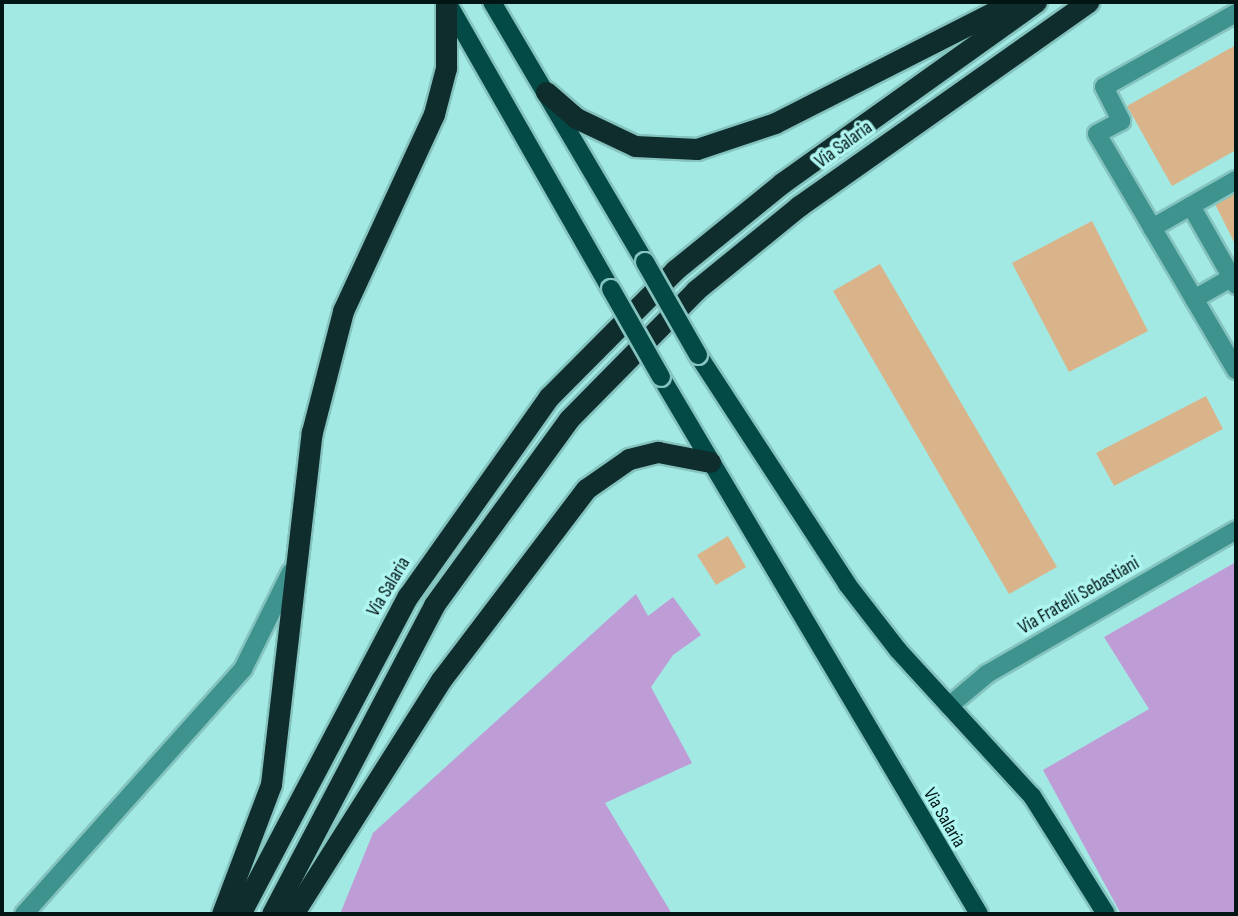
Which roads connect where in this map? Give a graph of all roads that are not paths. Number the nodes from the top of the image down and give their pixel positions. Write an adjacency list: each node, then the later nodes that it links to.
1 (446, 2): 14 (main road, Via Salaria, bridge); 16 (highway)
2 (492, 2): 7 (main road)
3 (1014, 2): 7 (highway)
4 (1035, 2): 20 (highway, Via Salaria)
5 (1088, 2): 21 (highway, Via Salaria)
6 (1236, 13): 10 (street)
7 (546, 92): 17 (main road, bridge)
8 (1236, 180): 9 (street)
9 (1191, 206): 10 (street); 11 (street)
10 (1152, 228): 12 (street)
11 (1235, 279): 12 (street)
12 (1194, 299): 13 (street)
13 (1236, 370)
14 (710, 462): 22 (highway); 23 (main road, Via Salaria)
15 (1236, 530): 17 (street, Via Fratelli Sebastiani)
16 (301, 546): 18 (street); 19 (highway)
17 (949, 706): 24 (main road)
18 (24, 914)
19 (222, 914)
20 (240, 914)
21 (272, 914)
22 (293, 914)
23 (979, 914)
24 (1106, 914)

